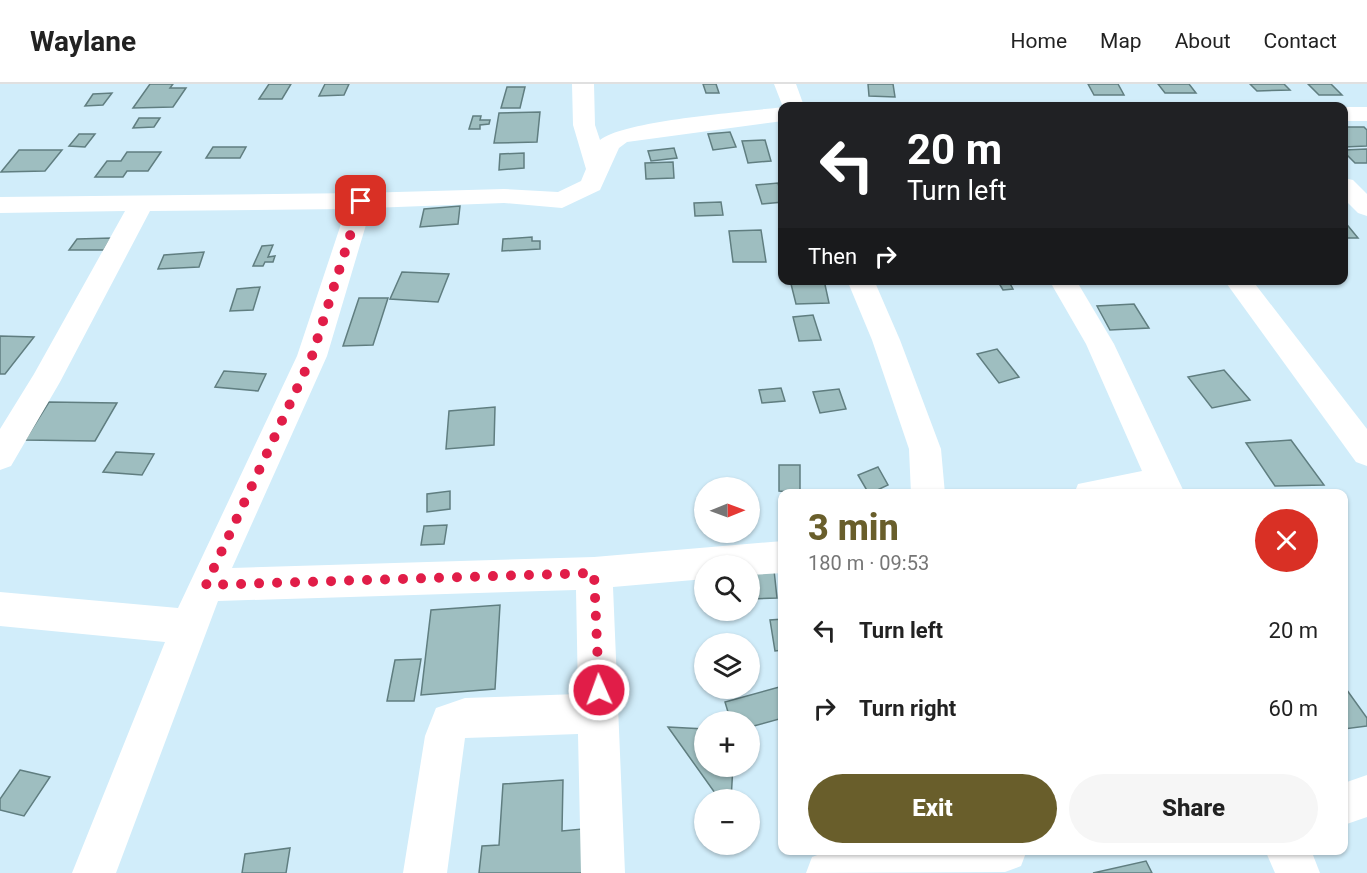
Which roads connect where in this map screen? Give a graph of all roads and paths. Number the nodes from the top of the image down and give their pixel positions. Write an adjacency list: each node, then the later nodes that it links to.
1 (583, 84): 7 (street)
2 (785, 84): 3 (street)
3 (792, 102)
4 (1348, 114): 5 (street)
5 (1367, 114)
6 (778, 115): 7 (street)
7 (597, 168): 9 (street)
8 (1348, 189): 12 (street)
9 (361, 201): 10 (street); 23 (street)
10 (142, 203): 11 (street); 17 (street)
11 (0, 205)
12 (1367, 208)
13 (862, 285): 19 (street)
14 (1065, 285): 18 (street)
15 (1241, 285): 16 (street)
16 (1367, 453)
17 (0, 457)
18 (1166, 487): 20 (street)
19 (928, 489)
20 (1144, 489)
21 (778, 557): 22 (street)
22 (594, 573): 23 (street); 26 (street)
23 (206, 585): 25 (street)
24 (0, 609): 25 (street)
25 (190, 627): 32 (street)
26 (600, 713): 33 (street); 34 (street)
27 (1367, 796): 28 (street)
28 (1348, 803)
29 (956, 855): 31 (street)
30 (1289, 855): 36 (street)
31 (898, 861): 35 (street)
32 (94, 873)
33 (425, 873)
34 (603, 873)
35 (828, 873)
36 (1298, 873)

